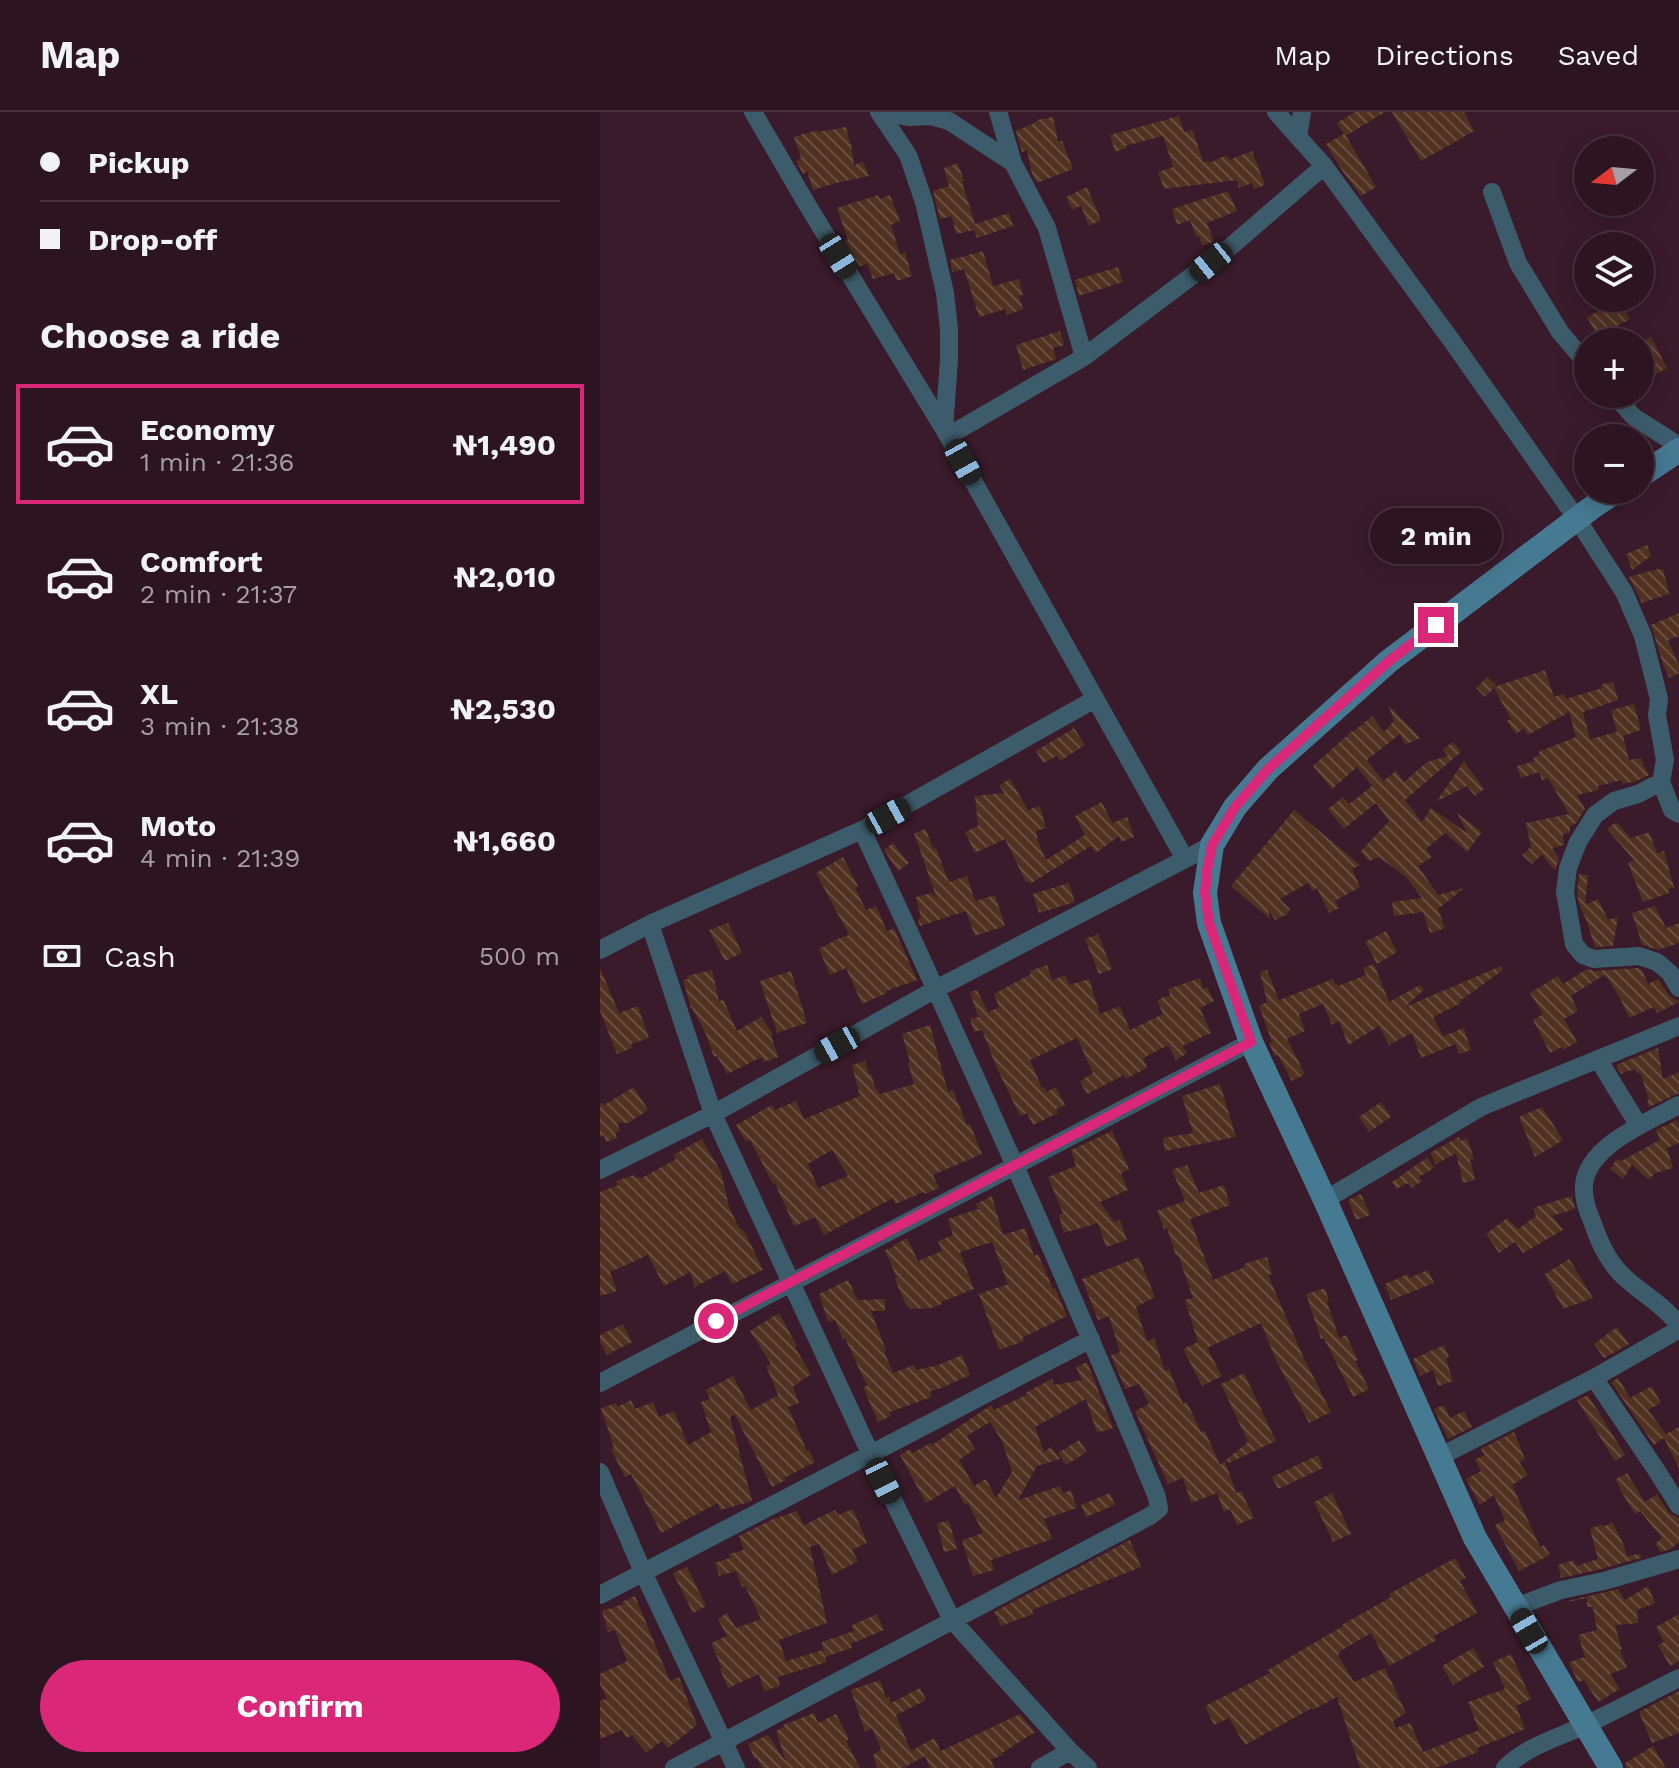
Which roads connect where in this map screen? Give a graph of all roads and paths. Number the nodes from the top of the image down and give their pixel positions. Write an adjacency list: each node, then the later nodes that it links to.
1 (753, 112): 15 (street)
2 (879, 112): 6 (street); 8 (street)
3 (998, 112): 9 (street)
4 (1276, 112): 7 (street)
5 (1302, 112): 7 (street)
6 (910, 117): 8 (street); 9 (street)
7 (1298, 137): 10 (street)
8 (908, 155): 15 (street)
9 (1013, 163): 13 (street)
10 (1324, 166): 13 (street); 19 (street)
11 (1492, 192): 12 (street)
12 (1574, 348)
13 (1084, 357): 15 (street)
14 (1626, 408): 16 (street)
15 (946, 432): 20 (street)
16 (1679, 448): 17 (street)
17 (1654, 466)
18 (1598, 504): 19 (street)
19 (1577, 519): 21 (street); 24 (street)
20 (1095, 699): 23 (street); 25 (street)
21 (1661, 782): 22 (street); 28 (street)
22 (1679, 814)
23 (862, 830): 26 (street); 29 (street)
24 (1212, 845): 25 (street); 31 (street)
25 (1185, 859): 29 (street)
26 (650, 924): 27 (street); 34 (street)
27 (600, 950)
28 (1679, 988)
29 (936, 989): 34 (street); 36 (street)
30 (1679, 1026): 32 (street)
31 (1251, 1042): 36 (street); 38 (street)
32 (1598, 1059): 35 (street); 38 (street)
33 (1679, 1105): 35 (street)
34 (713, 1114): 37 (street); 39 (street)
35 (1639, 1126): 41 (street)
36 (1014, 1166): 39 (street); 40 (street)
37 (600, 1170)
38 (1325, 1200): 44 (street)
39 (790, 1282): 42 (street); 43 (street)
40 (1091, 1339): 43 (street); 51 (street)
41 (1594, 1378): 44 (street); 46 (street)
42 (600, 1383)
43 (870, 1453): 48 (street); 51 (street)
44 (1439, 1457): 50 (street)
45 (600, 1472): 48 (street)
46 (1679, 1506)
47 (1679, 1559): 50 (street)
48 (643, 1572): 49 (street); 54 (street)
49 (600, 1595)
50 (1516, 1607): 53 (street)
51 (952, 1620): 54 (street); 55 (street)
52 (1679, 1678): 53 (street)
53 (1585, 1725): 60 (street); 61 (street)
54 (723, 1742): 56 (street); 57 (street)
55 (1070, 1751): 58 (street); 59 (street)
56 (674, 1768)
57 (736, 1768)
58 (1040, 1768)
59 (1088, 1768)
60 (1505, 1768)
61 (1611, 1768)

